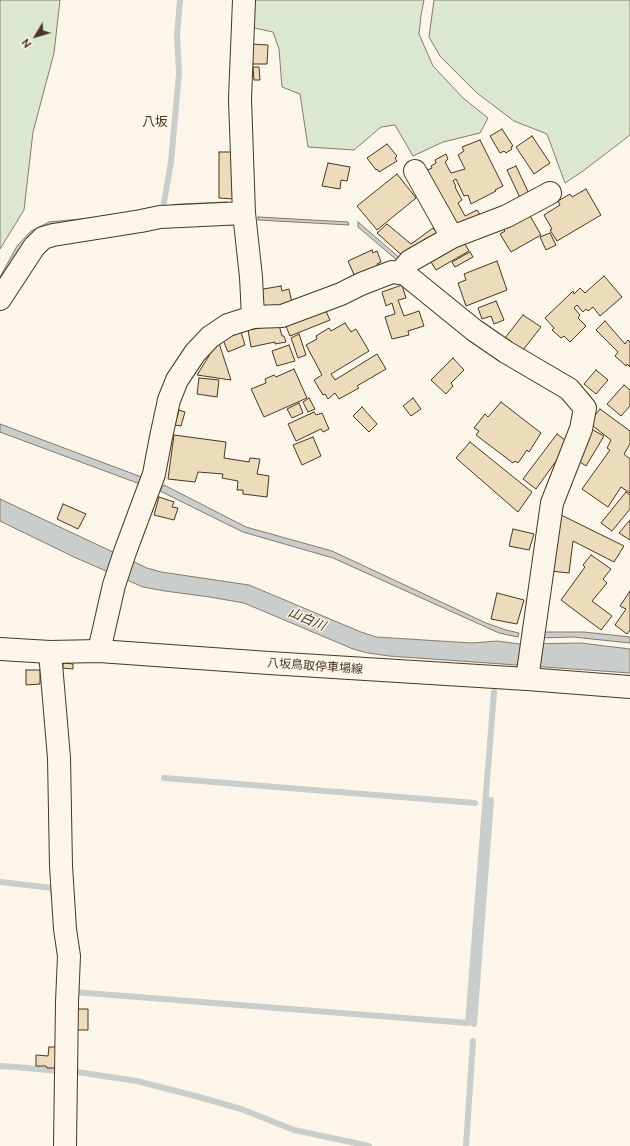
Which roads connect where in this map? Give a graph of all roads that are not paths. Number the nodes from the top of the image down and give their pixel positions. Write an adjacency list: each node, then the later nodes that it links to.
1 (244, 0): 4 (street)
2 (415, 171): 5 (street)
3 (550, 193): 5 (street)
4 (244, 213): 7 (street); 8 (street)
5 (452, 237): 6 (street)
6 (400, 273): 8 (street); 12 (street)
7 (0, 298)
8 (253, 316): 10 (street)
9 (0, 649): 11 (street, 八坂鳥取停車場線)
10 (99, 651): 11 (street, 八坂鳥取停車場線); 12 (street, 八坂鳥取停車場線)
11 (50, 652): 14 (street)
12 (527, 679): 13 (street, 八坂鳥取停車場線)
13 (630, 687)
14 (65, 1146)

